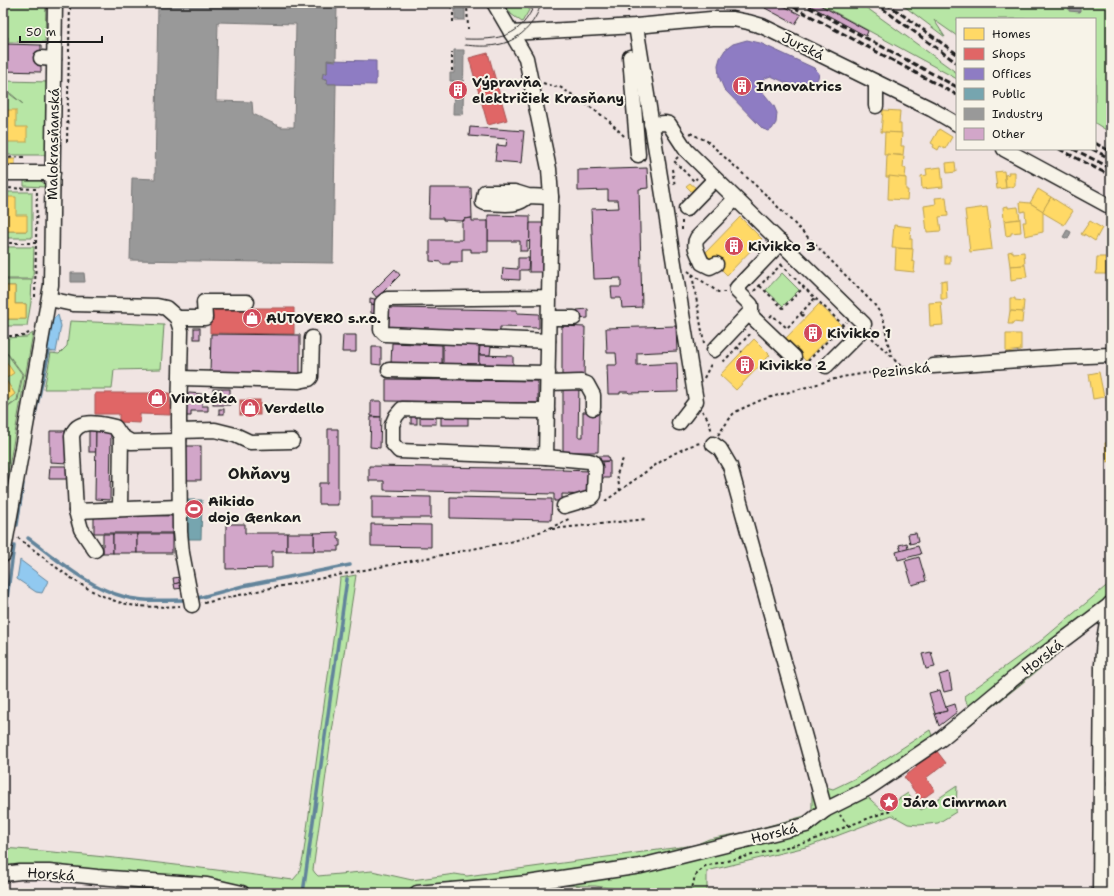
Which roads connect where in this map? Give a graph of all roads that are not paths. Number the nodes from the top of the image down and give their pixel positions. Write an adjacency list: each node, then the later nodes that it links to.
1 (55, 3): 13 (street, Malokrasňanská)
2 (494, 3): 4 (street)
3 (636, 26): 4 (street, Jurská); 6 (street, Jurská); 9 (street)
4 (511, 33): 16 (street)
5 (630, 57): 10 (street)
6 (876, 82): 7 (street); 8 (street, Jurská)
7 (876, 106)
8 (956, 123)
9 (651, 124): 14 (street); 41 (street)
10 (637, 150)
11 (1006, 150): 18 (street)
12 (3, 173): 13 (street)
13 (53, 173): 22 (street, Malokrasňanská)
14 (712, 182): 17 (street); 19 (street)
15 (528, 196): 16 (street)
16 (551, 197): 23 (street)
17 (735, 199): 20 (street); 21 (street)
18 (1111, 207)
19 (686, 209)
20 (778, 245): 25 (street); 34 (street)
21 (716, 264)
22 (45, 294): 26 (street); 52 (street, Malokrasňanská)
23 (549, 297): 27 (street); 30 (street)
24 (246, 302): 26 (street)
25 (747, 316): 31 (street); 33 (street)
26 (177, 318): 37 (street)
27 (549, 318): 28 (street); 30 (street)
28 (574, 318)
29 (312, 338): 37 (street)
30 (548, 340): 38 (street)
31 (714, 350)
32 (1111, 355): 35 (street, Pezinská)
33 (794, 357)
34 (826, 366)
35 (933, 366)
36 (389, 370): 38 (street)
37 (180, 378): 43 (street)
38 (548, 378): 39 (street); 40 (street)
39 (593, 408)
40 (547, 411): 46 (street); 46 (street)
41 (679, 423)
42 (121, 436): 43 (street); 49 (street); 50 (street)
43 (179, 436): 44 (street); 48 (street)
44 (292, 441)
45 (714, 442): 55 (street)
46 (546, 457): 47 (street)
47 (564, 506)
48 (179, 507): 49 (street); 54 (street)
49 (120, 509): 50 (street)
50 (76, 511): 51 (street)
51 (95, 550)
52 (3, 555)
53 (1111, 604): 55 (street, Horská); 59 (street)
54 (192, 605)
55 (830, 808): 58 (street, Horská)
56 (3, 874): 57 (street, Horská)
57 (242, 893)
58 (417, 893)
59 (1100, 893)

